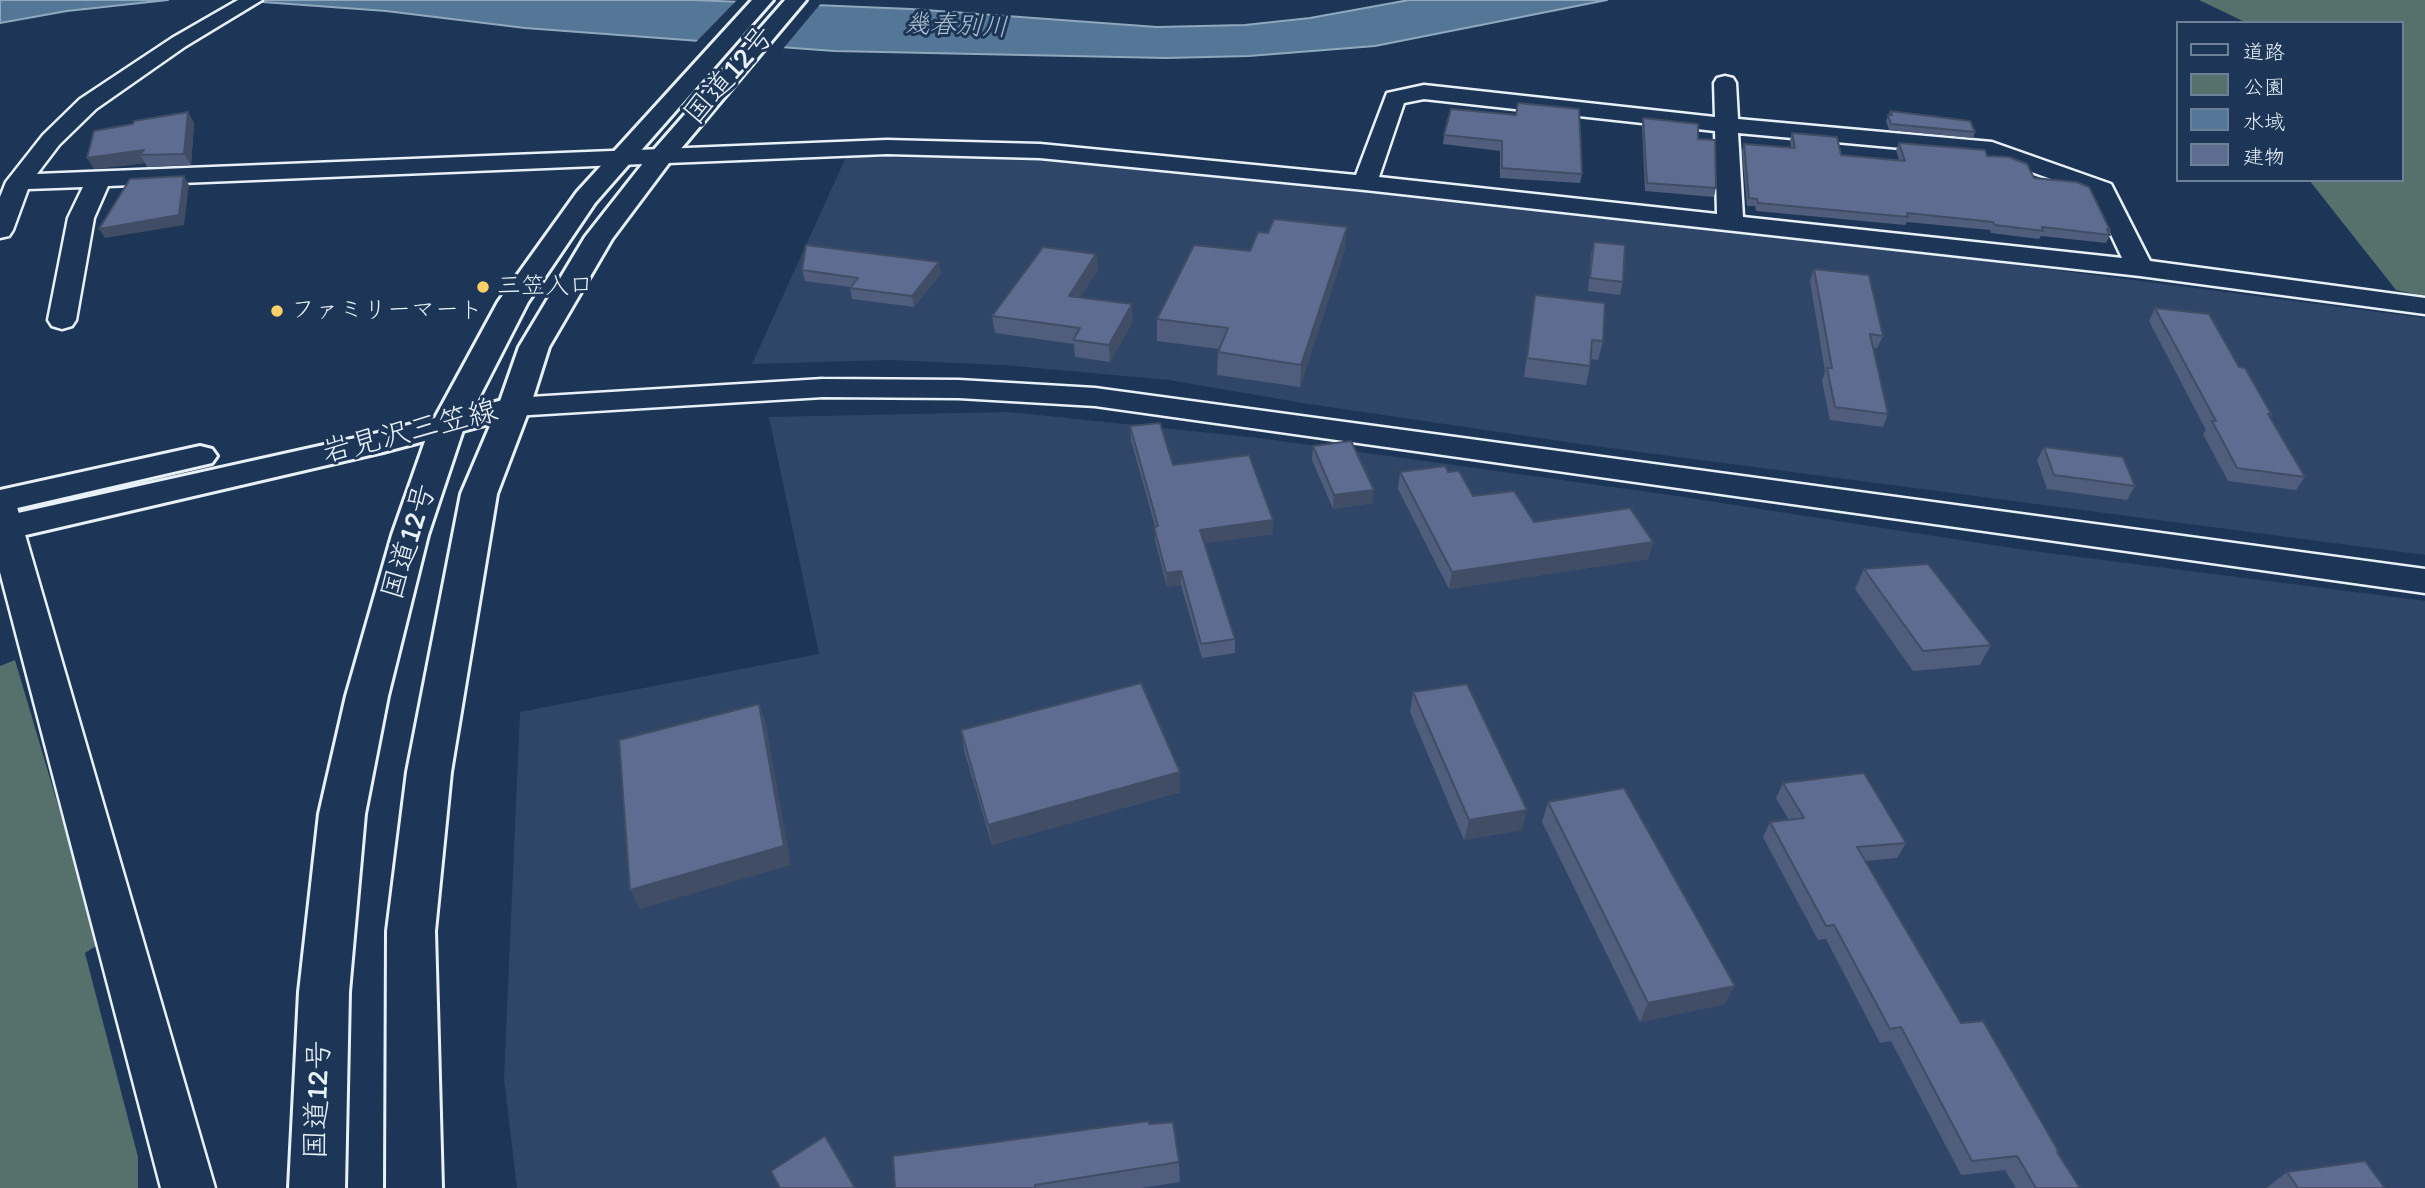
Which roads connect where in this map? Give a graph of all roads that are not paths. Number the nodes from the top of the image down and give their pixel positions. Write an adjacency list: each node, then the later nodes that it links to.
1 (252, 0): 9 (street)
2 (763, 0): 7 (main road, 国道12号)
3 (796, 0): 6 (main road, 国道12号)
4 (1725, 83): 5 (street)
5 (1727, 125): 10 (street); 11 (street); 13 (street)
6 (660, 158): 7 (street); 10 (street); 16 (main road, 国道12号)
7 (620, 159): 8 (street); 17 (main road, 国道12号)
8 (99, 179): 9 (street); 15 (street)
9 (18, 182): 12 (street)
10 (1364, 183): 11 (street)
11 (1730, 223): 13 (street)
12 (0, 230)
13 (2140, 268): 14 (street)
14 (2425, 306)
15 (62, 320)
16 (514, 407): 17 (main road, 岩見沢三笠線); 19 (street); 22 (main road, 国道12号)
17 (451, 417): 18 (main road, 岩見沢三笠線); 21 (main road, 国道12号)
18 (2, 516): 20 (street)
19 (2425, 581)
20 (188, 1188)
21 (317, 1188)
22 (414, 1188)

